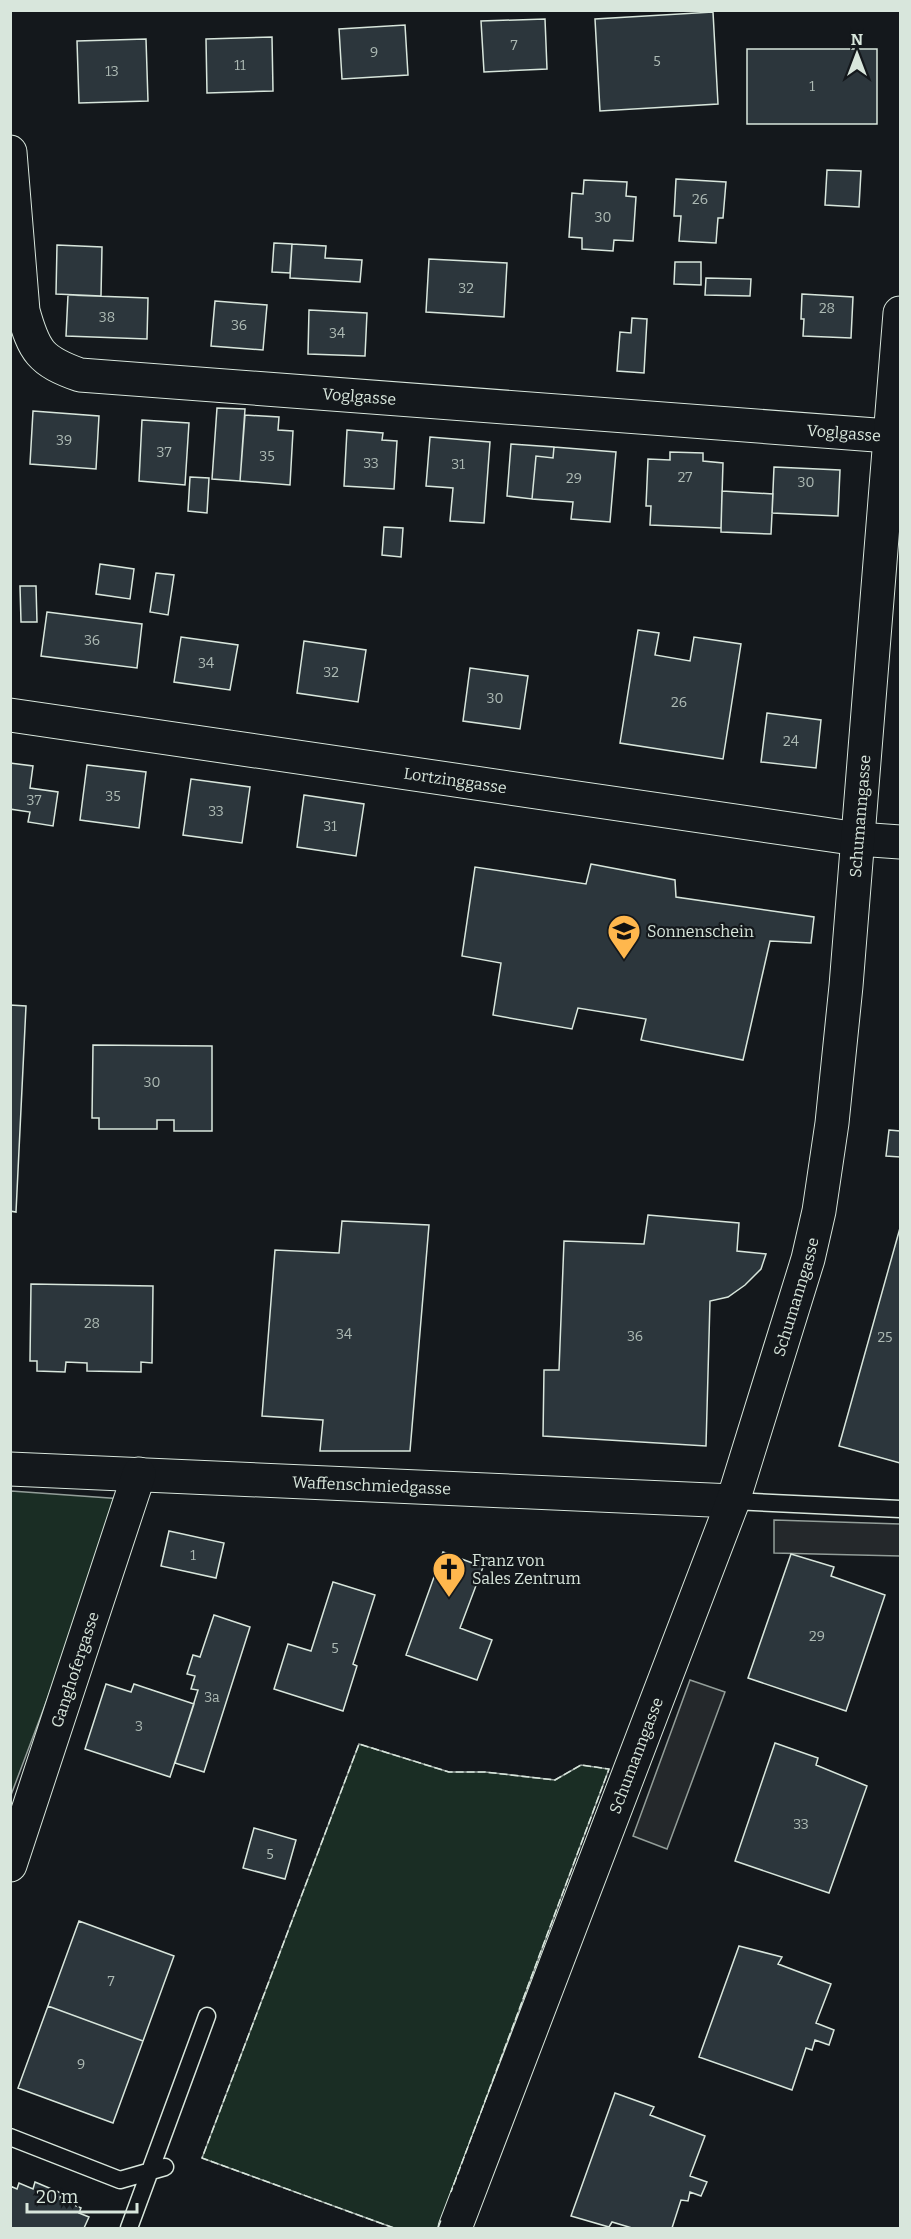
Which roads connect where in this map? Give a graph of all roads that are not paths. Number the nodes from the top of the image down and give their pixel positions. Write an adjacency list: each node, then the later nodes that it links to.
1 (10, 152): 4 (street, Voglgasse)
2 (900, 313): 3 (street, Schumanngasse)
3 (897, 388): 4 (street, Schumanngasse)
4 (889, 436): 6 (street, Schumanngasse)
5 (10, 715): 6 (street, Lortzinggasse)
6 (858, 839): 7 (street, Lortzinggasse); 10 (street, Schumanngasse)
7 (900, 842)
8 (10, 1469): 9 (street, Waffenschmiedgasse)
9 (139, 1474): 10 (street, Waffenschmiedgasse); 12 (street, Ganghofergasse)
10 (733, 1501): 11 (lane); 17 (street, Schumanngasse)
11 (900, 1509)
12 (10, 1865)
13 (207, 2016): 15 (lane)
14 (10, 2138): 15 (lane)
15 (157, 2169): 16 (lane)
16 (129, 2229)
17 (455, 2229)

